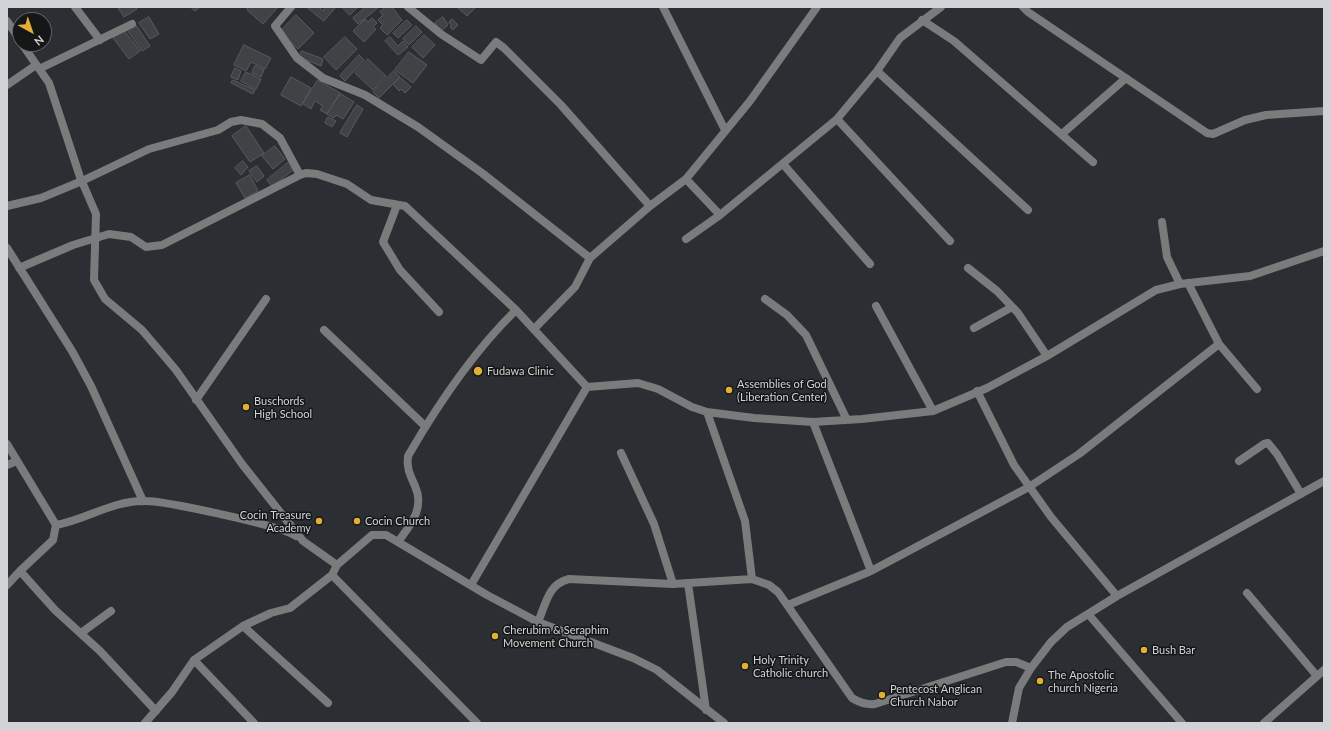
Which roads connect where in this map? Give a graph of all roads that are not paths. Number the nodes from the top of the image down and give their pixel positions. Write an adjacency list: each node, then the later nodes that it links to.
1 (75, 7): 10 (street)
2 (291, 7): 36 (street)
3 (408, 7): 27 (street)
4 (663, 7): 18 (street)
5 (817, 7): 18 (street)
6 (941, 7): 8 (street)
7 (1023, 7): 14 (street)
8 (922, 20): 13 (street); 19 (street)
9 (132, 24): 10 (street)
10 (100, 40): 12 (street)
11 (28, 52): 12 (street)
12 (38, 67): 15 (street); 24 (street)
13 (877, 71): 17 (street); 28 (street)
14 (1126, 78): 16 (street); 19 (street)
15 (7, 85)
16 (1324, 111)
17 (837, 119): 21 (street); 33 (street)
18 (725, 130): 23 (street)
19 (1062, 134): 20 (street)
20 (1093, 162)
21 (783, 164): 29 (street); 37 (street)
22 (300, 175): 24 (street); 25 (street); 31 (street)
23 (686, 179): 27 (street); 29 (street)
24 (82, 182): 26 (street); 31 (street)
25 (397, 205): 46 (street); 47 (street)
26 (7, 206)
27 (650, 206): 36 (street)
28 (1028, 210)
29 (720, 215): 32 (street)
30 (1162, 222): 41 (street)
31 (95, 238): 38 (street); 56 (street)
32 (686, 239)
33 (950, 241)
34 (7, 248): 38 (street)
35 (1324, 251): 40 (street)
36 (590, 258): 49 (street)
37 (870, 264)
38 (19, 268): 70 (street)
39 (968, 268): 45 (street)
40 (1188, 283): 41 (street); 51 (street)
41 (1180, 284): 52 (street)
42 (266, 299): 56 (street)
43 (765, 299): 59 (street)
44 (876, 306): 57 (street)
45 (1012, 307): 48 (street); 52 (street)
46 (516, 310): 49 (street); 61 (street)
47 (439, 312)
48 (974, 328)
49 (534, 329): 53 (street)
50 (324, 330): 61 (street)
51 (1219, 344): 54 (street); 68 (street)
52 (1047, 356): 55 (street)
53 (586, 387): 58 (street); 82 (street)
54 (1257, 389)
55 (978, 391): 57 (street); 68 (street)
56 (196, 400): 72 (street)
57 (933, 411): 59 (street)
58 (707, 412): 60 (street); 78 (street)
59 (847, 420): 60 (street)
60 (812, 422): 75 (street)
61 (426, 426): 73 (street)
62 (7, 444): 64 (street)
63 (621, 453): 80 (street)
64 (17, 461): 66 (street); 71 (street)
65 (1239, 461): 69 (street)
66 (7, 465)
67 (1324, 481): 69 (street)
68 (1030, 487): 75 (street); 84 (street)
69 (1301, 494): 84 (street)
70 (143, 501): 71 (street); 72 (street)
71 (56, 525): 76 (street)
72 (303, 541): 74 (street)
73 (398, 542): 74 (street); 82 (street)
74 (338, 565): 77 (street)
75 (871, 571): 85 (street)
76 (20, 572): 81 (street); 90 (street)
77 (332, 575): 89 (street); 100 (street)
78 (752, 579): 79 (street); 85 (street)
79 (688, 582): 80 (street); 96 (street)
80 (673, 584): 88 (street)
81 (7, 585)
82 (470, 585): 88 (street)
83 (1247, 593): 94 (street)
84 (1117, 596): 87 (street)
85 (788, 605): 92 (street)
86 (111, 611): 90 (street)
87 (1089, 615): 92 (street); 103 (street)
88 (538, 622): 96 (street)
89 (243, 626): 91 (street); 95 (street)
90 (81, 633): 97 (street)
91 (194, 660): 97 (street); 99 (street)
92 (1031, 668): 102 (street)
93 (1324, 670): 94 (street)
94 (1317, 676): 104 (street)
95 (328, 703)
96 (706, 710): 101 (street)
97 (156, 711): 98 (street)
98 (146, 723)
99 (254, 723)
100 (477, 723)
101 (724, 723)
102 (1012, 723)
103 (1182, 723)
104 (1264, 723)

